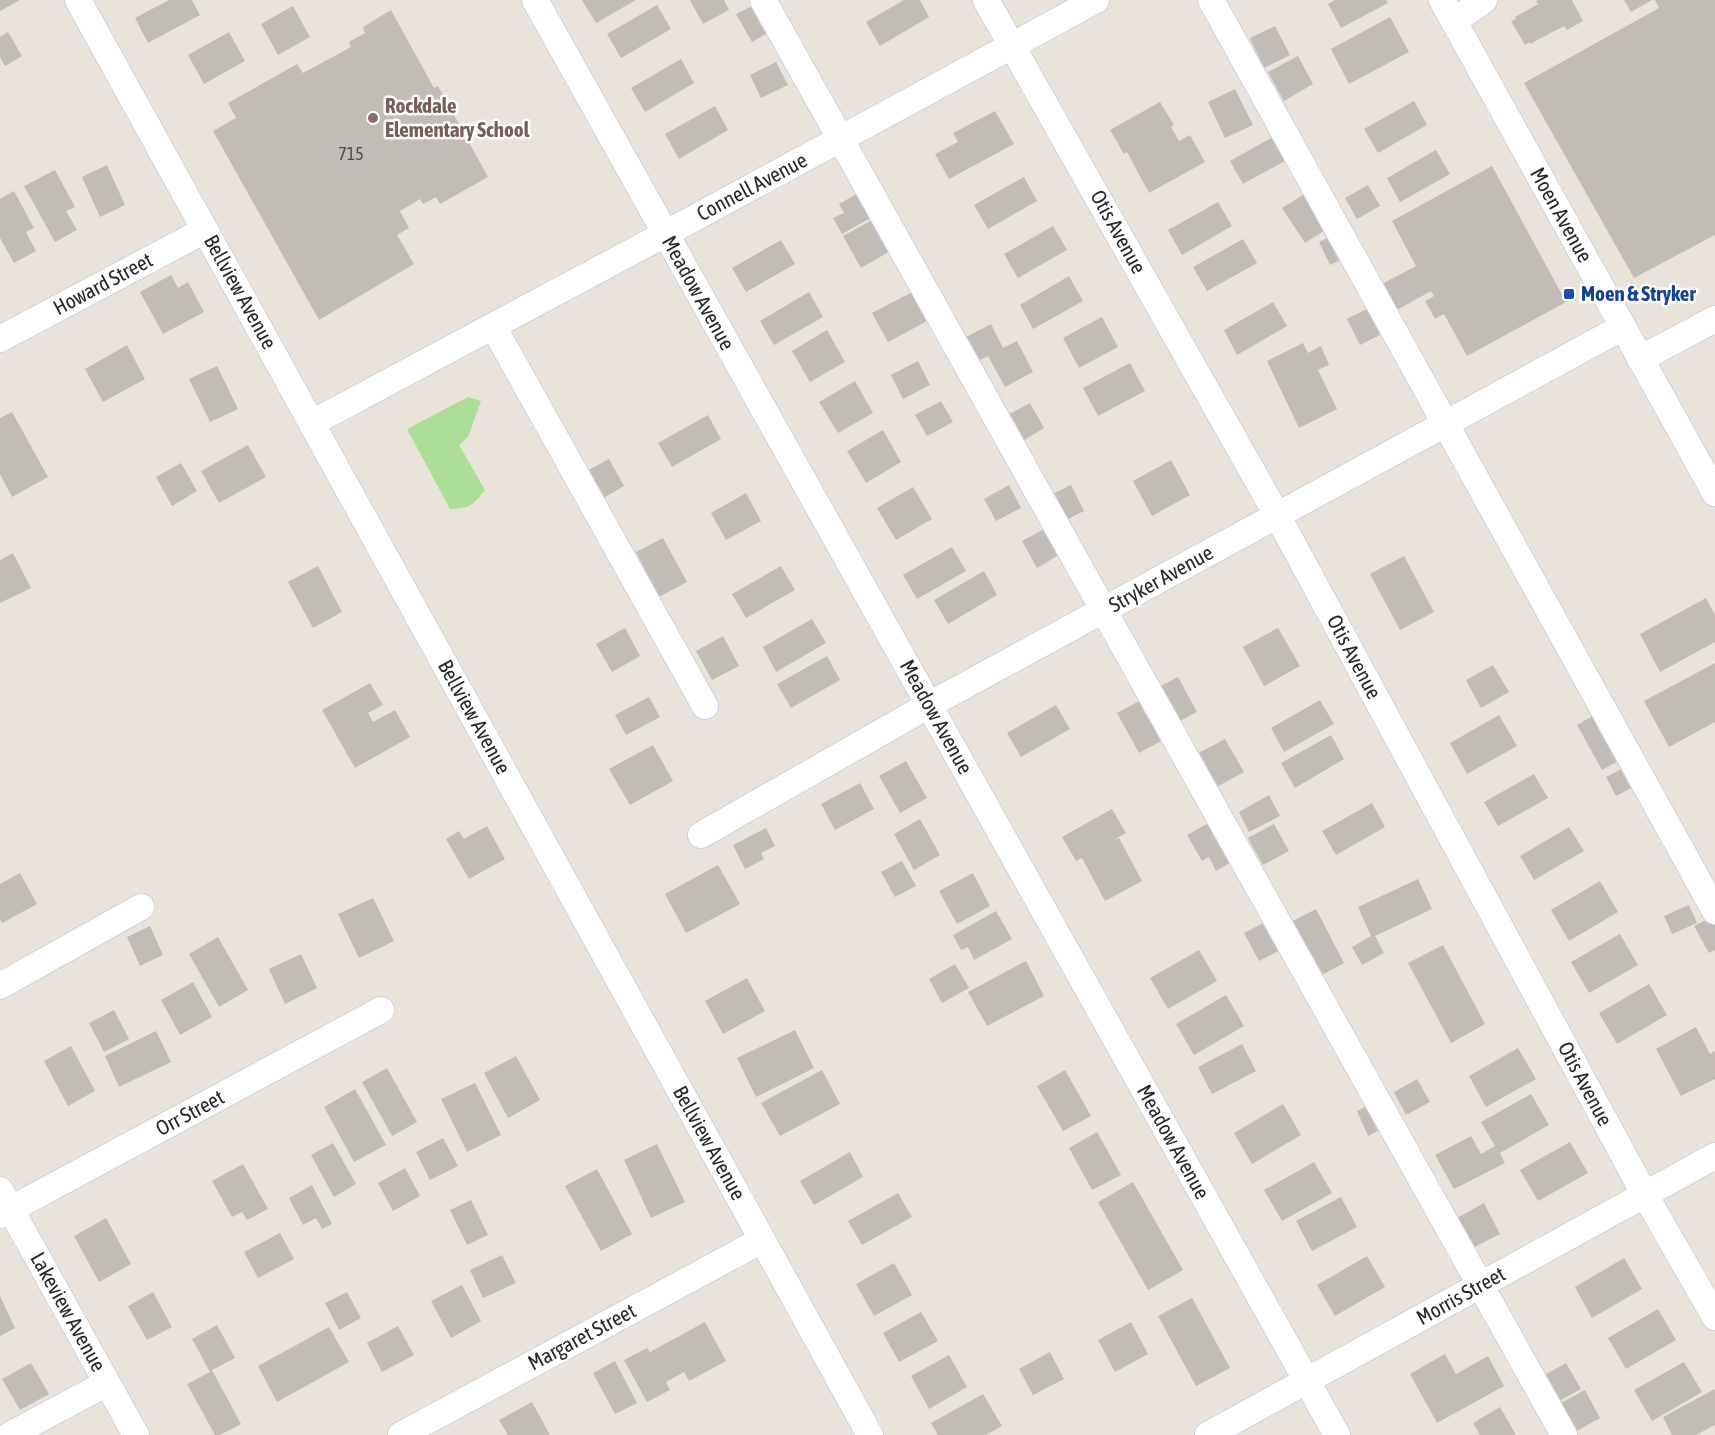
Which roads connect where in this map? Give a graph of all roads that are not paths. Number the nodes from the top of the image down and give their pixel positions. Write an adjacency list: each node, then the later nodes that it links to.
1 (535, 0): 12 (street, Meadow Avenue)
2 (763, 0): 10 (street)
3 (986, 0): 9 (street, Otis Avenue)
4 (1096, 0): 9 (street, Connell Avenue)
5 (1211, 0): 19 (street)
6 (1484, 0): 8 (street)
7 (85, 2): 11 (street, Bellview Avenue)
8 (1448, 11): 15 (street, Moen Avenue)
9 (1012, 46): 10 (street, Connell Avenue); 21 (street, Otis Avenue)
10 (840, 139): 12 (street, Connell Avenue); 22 (street)
11 (205, 230): 16 (street, Howard Street); 18 (street, Bellview Avenue)
12 (665, 234): 14 (street, Connell Avenue); 23 (street, Meadow Avenue)
13 (1715, 319): 17 (street)
14 (493, 326): 18 (street, Connell Avenue); 24 (street)
15 (1623, 327): 17 (street, Moen Avenue); 19 (street, Stryker Avenue)
16 (0, 339)
17 (1640, 359): 20 (street, Moen Avenue)
18 (312, 423): 33 (street, Bellview Avenue)
19 (1444, 424): 21 (street, Stryker Avenue); 27 (street)
20 (1715, 494)
21 (1277, 515): 22 (street, Stryker Avenue); 31 (street, Otis Avenue)
22 (1104, 611): 23 (street, Stryker Avenue); 34 (street)
23 (929, 705): 25 (street, Stryker Avenue); 36 (street, Meadow Avenue)
24 (705, 706)
25 (700, 836)
26 (141, 907): 28 (street)
27 (1715, 911)
28 (0, 986)
29 (381, 1010): 32 (street, Orr Street)
30 (1715, 1156): 31 (street, Morris Street)
31 (1645, 1195): 34 (street, Morris Street); 35 (street, Otis Avenue)
32 (4, 1205): 37 (street, Lakeview Avenue)
33 (762, 1240): 40 (street, Margaret Street); 41 (street, Bellview Avenue)
34 (1480, 1285): 36 (street, Morris Street); 44 (street)
35 (1715, 1317)
36 (1307, 1382): 42 (street, Morris Street); 43 (street, Meadow Avenue)
37 (107, 1383): 38 (street); 39 (street, Lakeview Avenue)
38 (10, 1435)
39 (136, 1435)
40 (401, 1435)
41 (870, 1435)
42 (1208, 1435)
43 (1337, 1435)
44 (1564, 1435)

